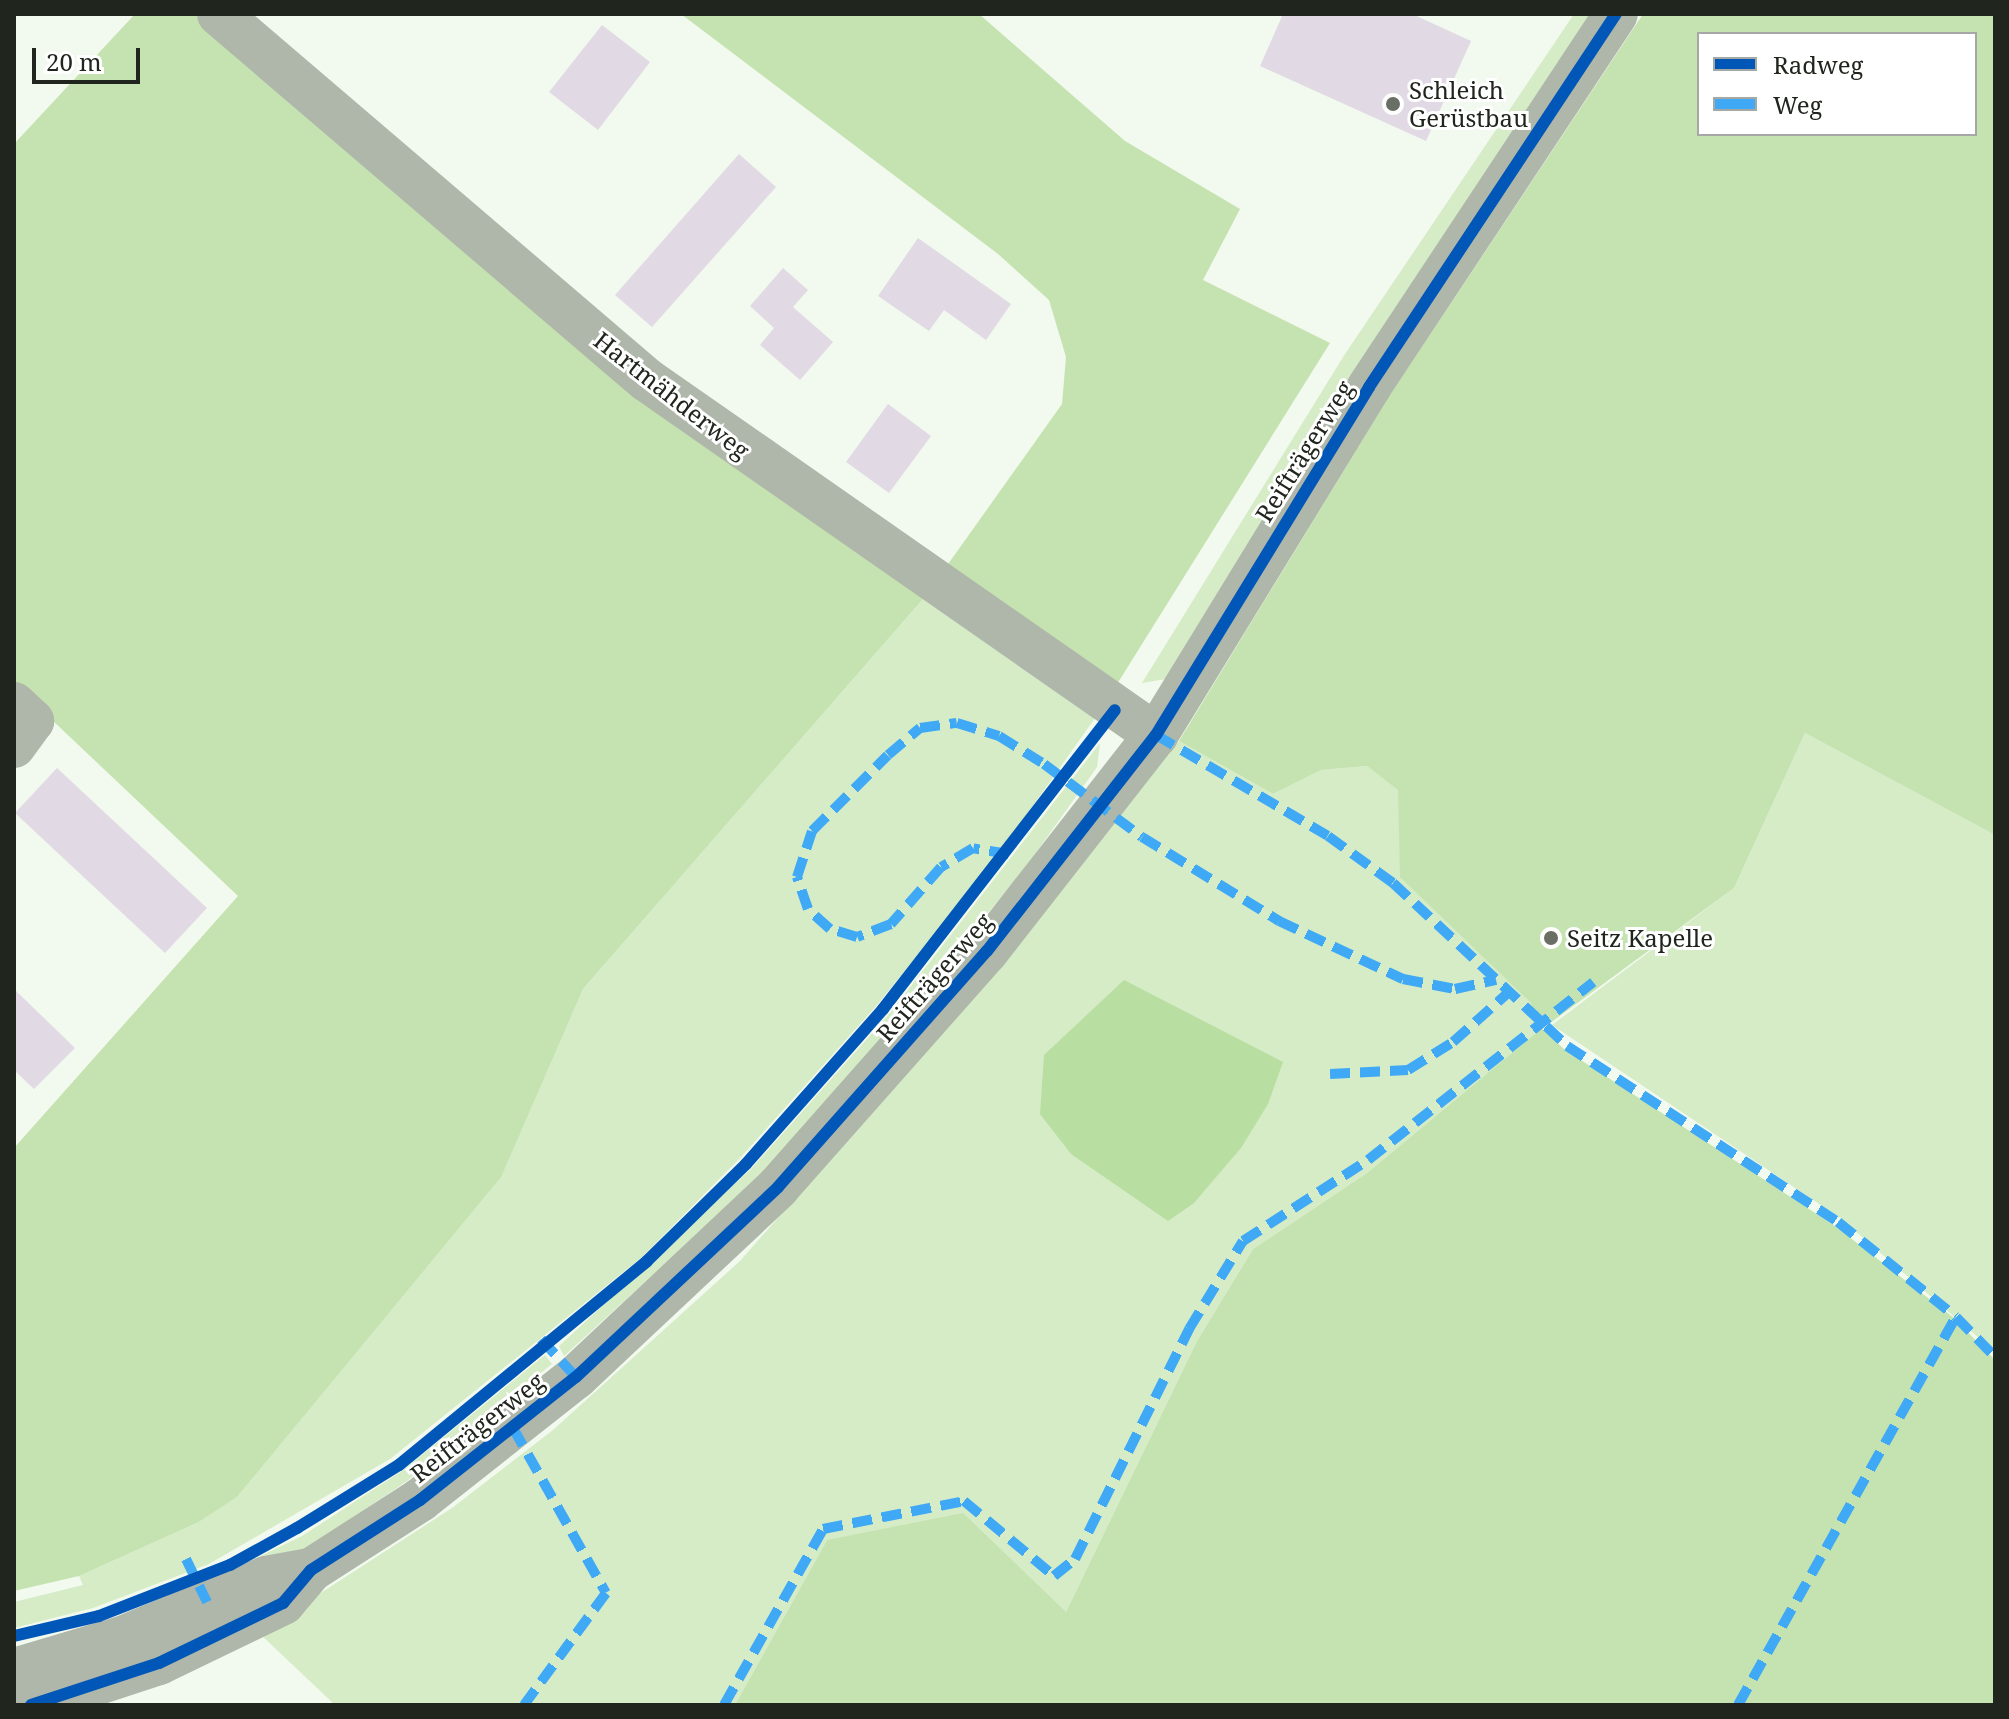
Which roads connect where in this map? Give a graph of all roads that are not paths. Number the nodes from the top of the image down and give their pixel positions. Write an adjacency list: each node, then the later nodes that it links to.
1 (219, 14): 4 (street, Hartmähderweg)
2 (1616, 14): 4 (street, Reifträgerweg)
3 (14, 704): 5 (street)
4 (1156, 735): 6 (street, Reifträgerweg)
5 (14, 746)
6 (30, 1692)

